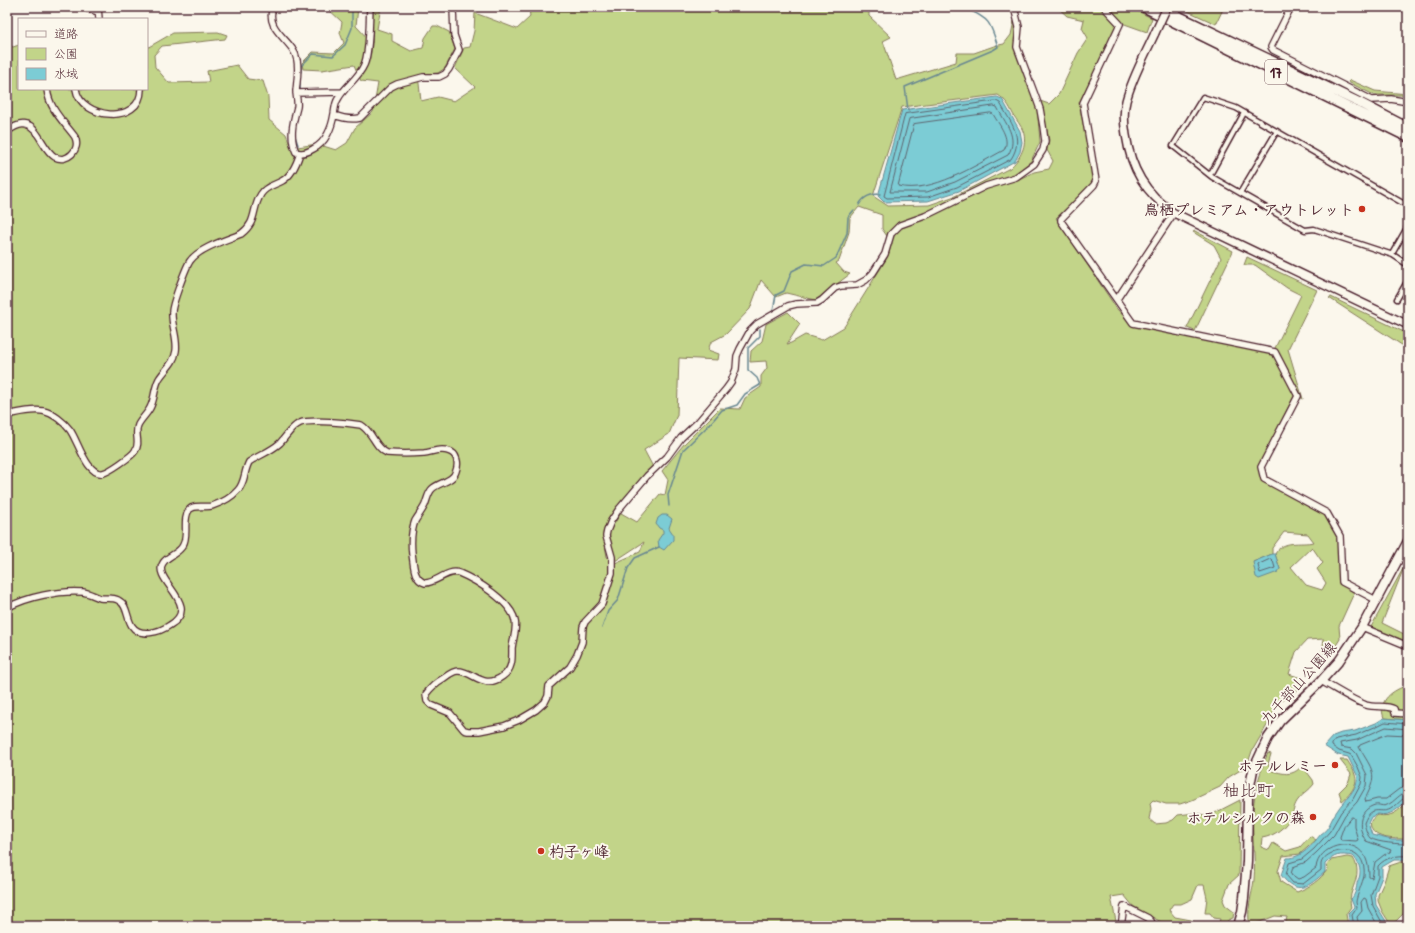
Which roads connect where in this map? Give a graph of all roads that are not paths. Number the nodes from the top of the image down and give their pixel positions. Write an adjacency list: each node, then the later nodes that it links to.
1 (82, 7): 11 (street)
2 (273, 7): 16 (street)
3 (370, 7): 15 (street)
4 (453, 7): 19 (street)
5 (1014, 7): 39 (street)
6 (1104, 7): 33 (street)
7 (1144, 7): 23 (main road, 17)
8 (1159, 7): 20 (main road, 17)
9 (1167, 7): 28 (street, bridge)
10 (1291, 7): 17 (street)
11 (98, 10)
12 (47, 90): 22 (street)
13 (76, 90): 14 (street)
14 (141, 90)
15 (342, 92): 16 (street); 19 (street)
16 (296, 94): 24 (street)
17 (1408, 102)
18 (1244, 113): 21 (street); 25 (street); 25 (street)
19 (334, 115): 24 (street)
20 (1408, 128)
21 (1277, 131): 26 (street); 27 (street)
22 (7, 132)
23 (1408, 137)
24 (300, 153): 36 (street)
25 (1210, 175): 26 (street)
26 (1240, 193): 30 (street)
27 (1408, 206)
28 (1174, 213): 33 (street); 35 (street)
29 (1408, 226): 30 (street)
30 (1392, 254): 31 (street)
31 (1408, 265)
32 (1408, 280): 34 (street)
33 (1117, 299): 38 (street)
34 (1397, 299)
35 (1408, 325)
36 (7, 415)
37 (1408, 541): 38 (main road, 九千部山公園線)
38 (1376, 600): 40 (main road, 九千部山公園線)
39 (7, 608)
40 (1362, 627): 41 (street); 42 (main road, 九千部山公園線)
41 (1408, 646)
42 (1321, 681): 43 (street); 46 (main road, 九千部山公園線)
43 (1408, 714)
44 (1121, 926): 45 (street)
45 (1153, 926)
46 (1238, 926)

